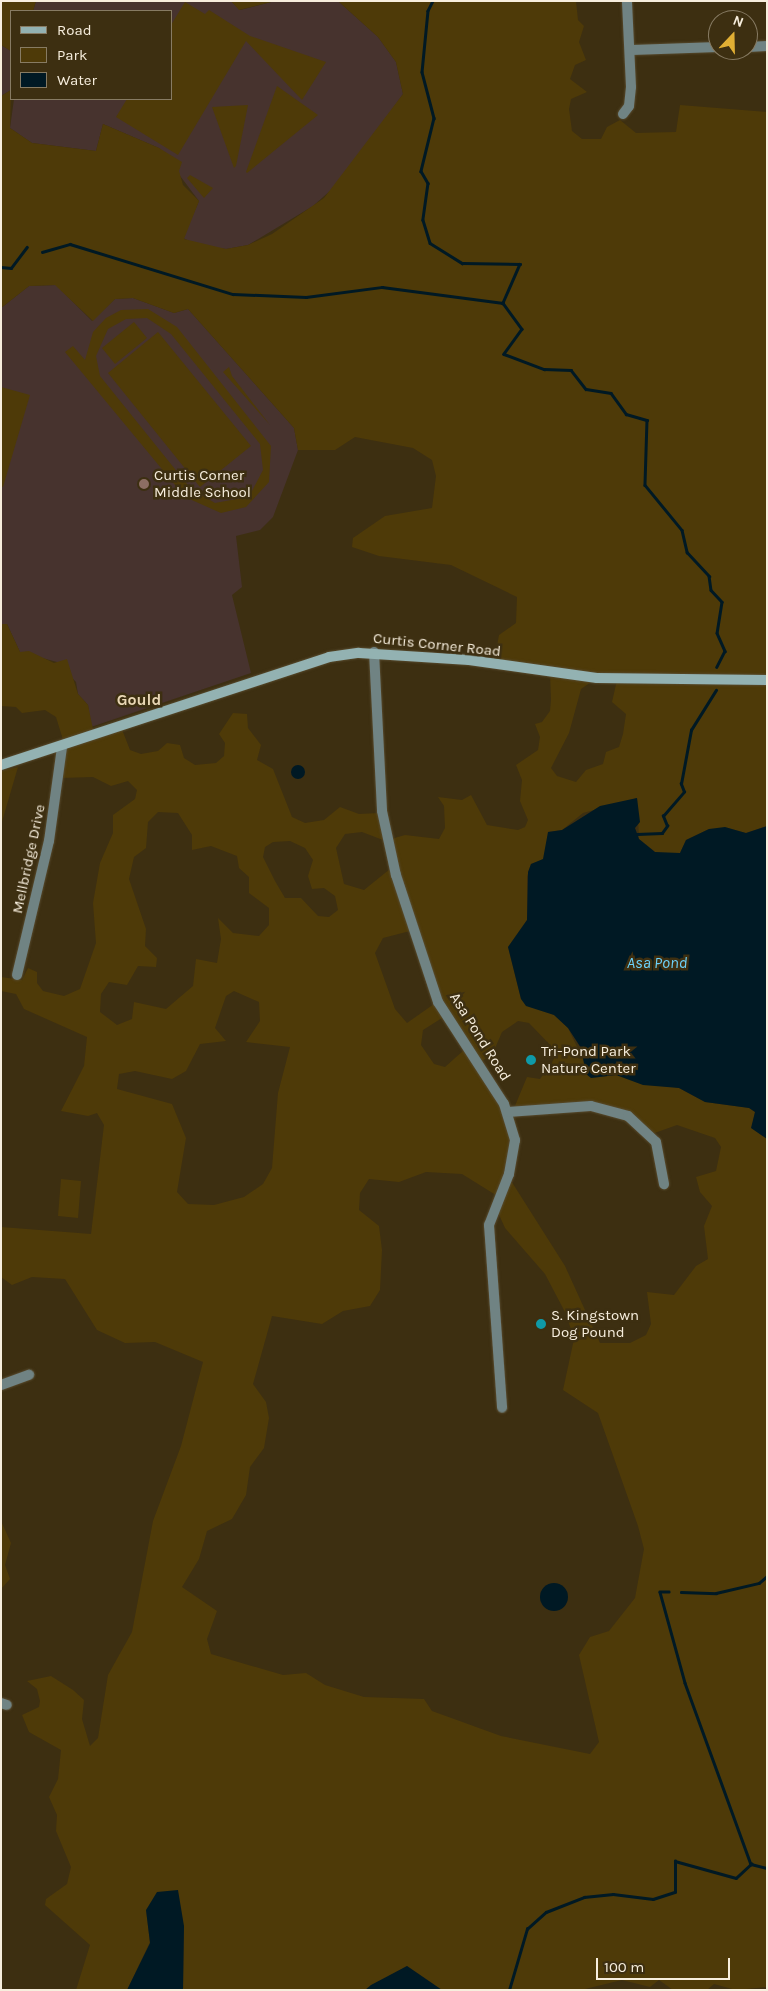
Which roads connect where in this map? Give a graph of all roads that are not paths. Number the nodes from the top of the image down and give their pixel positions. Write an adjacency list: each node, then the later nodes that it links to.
1 (627, 1): 3 (street)
2 (708, 48): 3 (street)
3 (632, 50): 4 (street)
4 (623, 114)
5 (374, 652): 6 (street, Curtis Corner Road); 7 (street, Curtis Corner Road); 10 (street, Asa Pond Road)
6 (767, 680)
7 (62, 747): 8 (street, Curtis Corner Road); 9 (street, Mellbridge Drive)
8 (1, 765)
9 (17, 975)
10 (508, 1112): 11 (street); 14 (street, Asa Pond Road)
11 (664, 1184)
12 (29, 1375): 13 (street)
13 (1, 1385)
14 (502, 1408)

